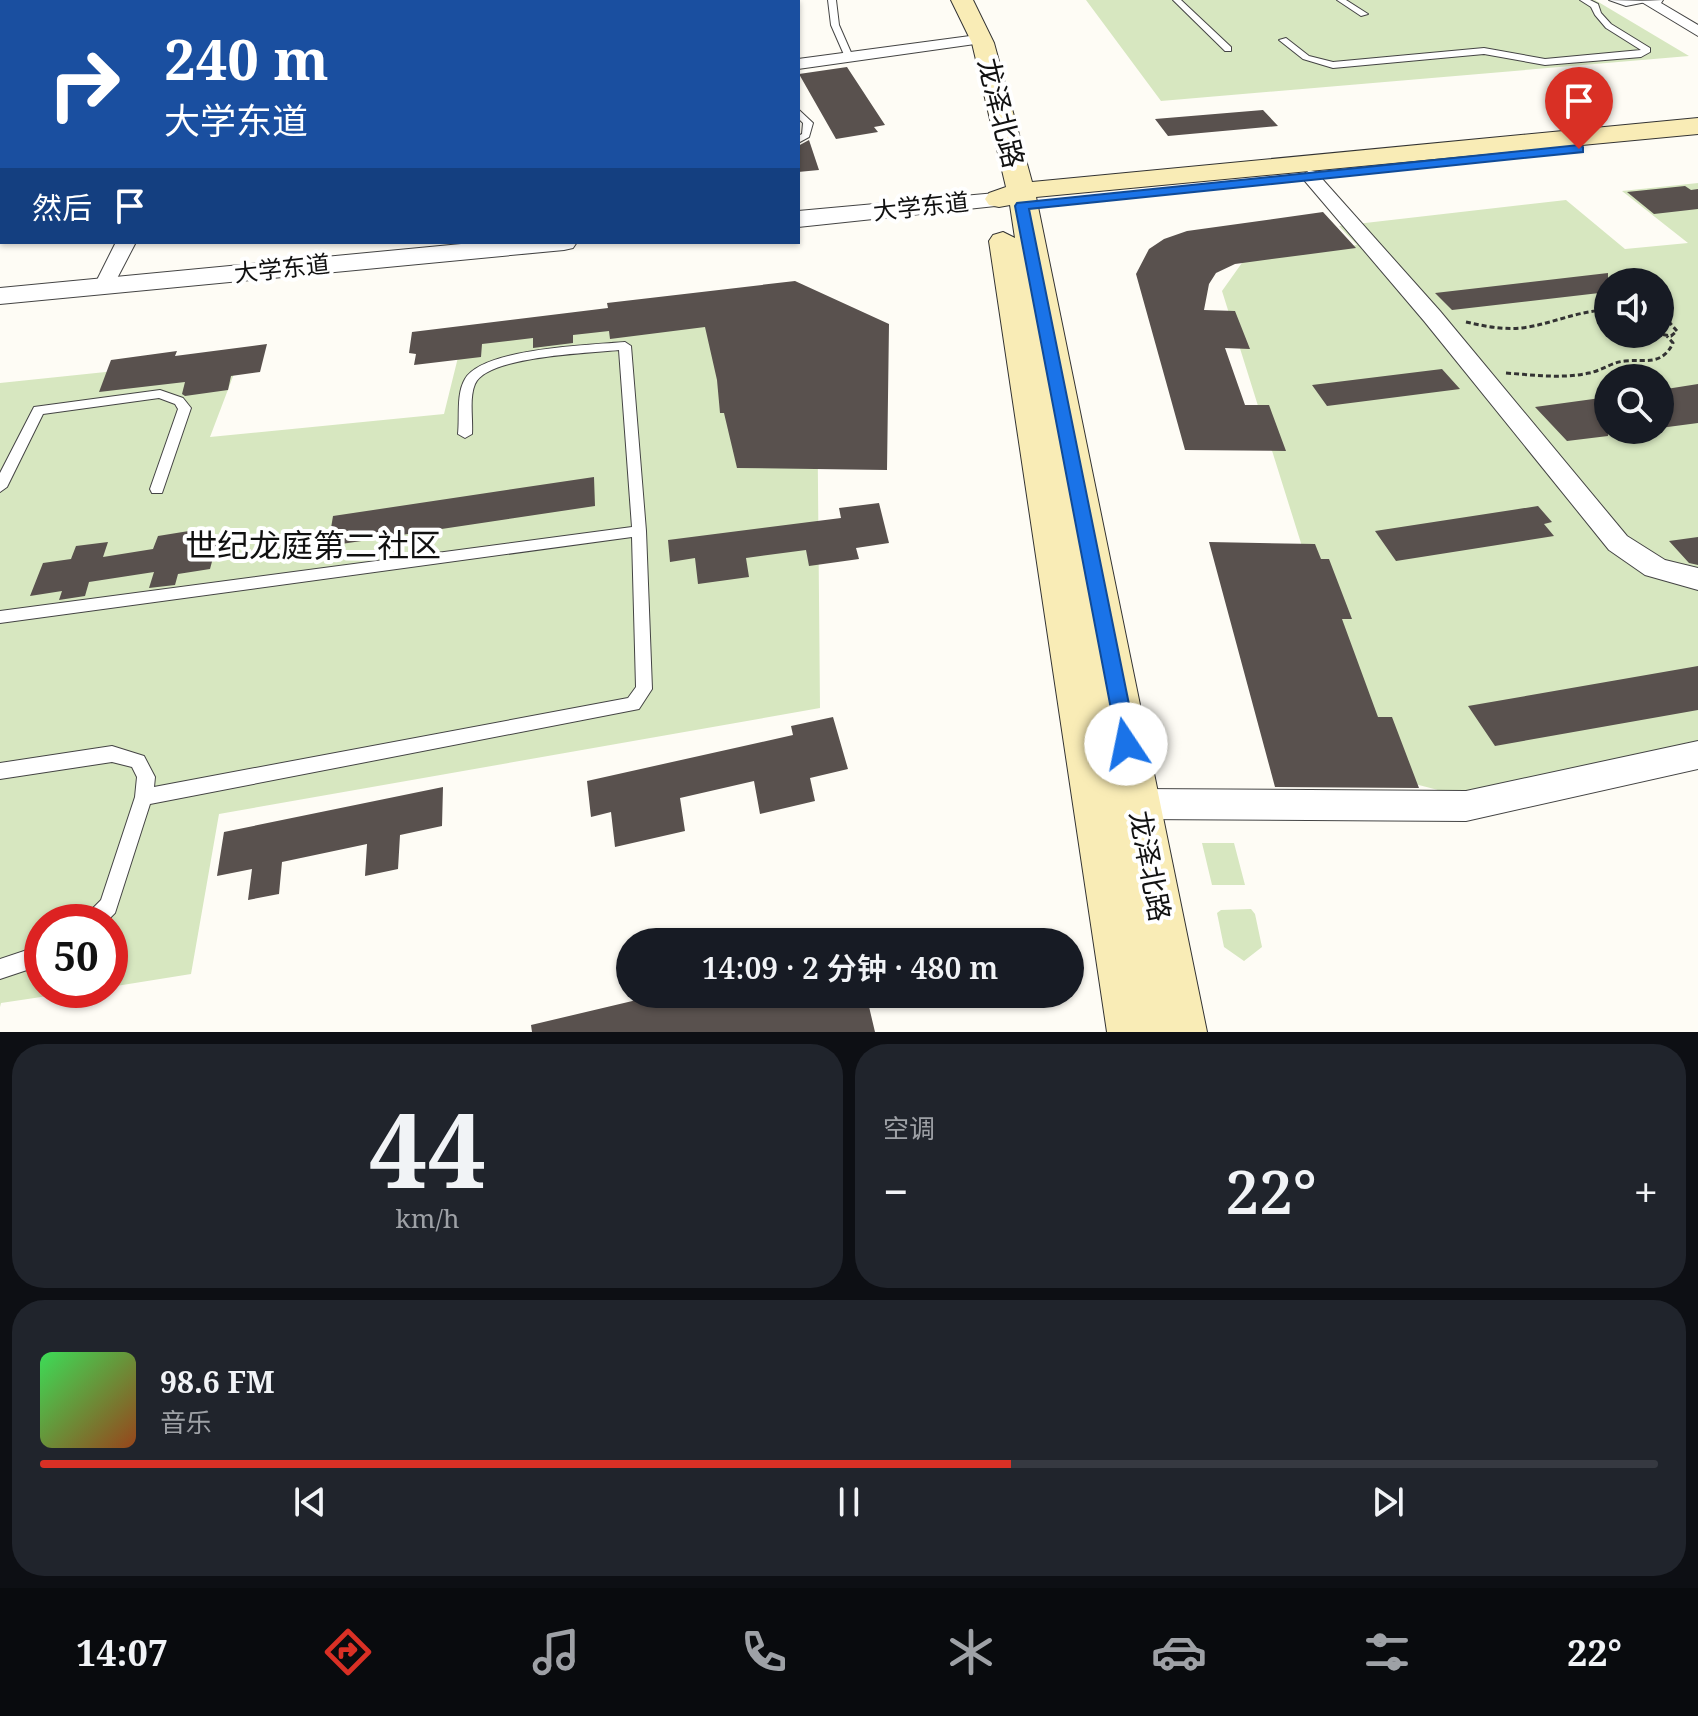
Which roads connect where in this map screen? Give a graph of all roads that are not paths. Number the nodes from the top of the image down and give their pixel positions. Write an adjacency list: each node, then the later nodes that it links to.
1 (832, 0): 14 (lane)
2 (948, 0): 12 (main road, 龙泽北路)
3 (962, 0): 12 (main road, 龙泽北路)
4 (1177, 0): 13 (lane)
5 (1341, 0): 9 (lane)
6 (1584, 0): 11 (lane)
7 (1613, 0): 8 (lane)
8 (1652, 1): 10 (street)
9 (1364, 14)
10 (1698, 31)
11 (1283, 40)
12 (976, 42): 14 (street); 21 (main road, 龙泽北路)
13 (1228, 49)
14 (849, 57): 15 (street)
15 (800, 64)
16 (800, 114): 19 (lane)
17 (1698, 126): 21 (main road, 大学东道)
18 (1698, 137): 20 (main road, 大学东道)
19 (800, 139)
20 (1310, 176): 21 (main road, 大学东道); 31 (street)
21 (1013, 199): 22 (street, 大学东道); 36 (main road, 龙泽北路); 40 (main road, 龙泽北路)
22 (800, 219)
23 (125, 244): 25 (street)
24 (542, 244): 25 (street, 大学东道)
25 (104, 286): 26 (street, 大学东道)
26 (0, 296)
27 (465, 434): 30 (lane)
28 (0, 487): 29 (lane)
29 (157, 489)
30 (639, 531): 32 (lane); 35 (lane)
31 (1698, 579)
32 (0, 617)
33 (1698, 755): 36 (street)
34 (0, 771): 35 (lane)
35 (144, 797): 37 (lane)
36 (1138, 804): 41 (main road, 龙泽北路)
37 (109, 904)
38 (24, 961): 39 (lane)
39 (0, 969)
40 (1134, 1032)
41 (1180, 1032)

